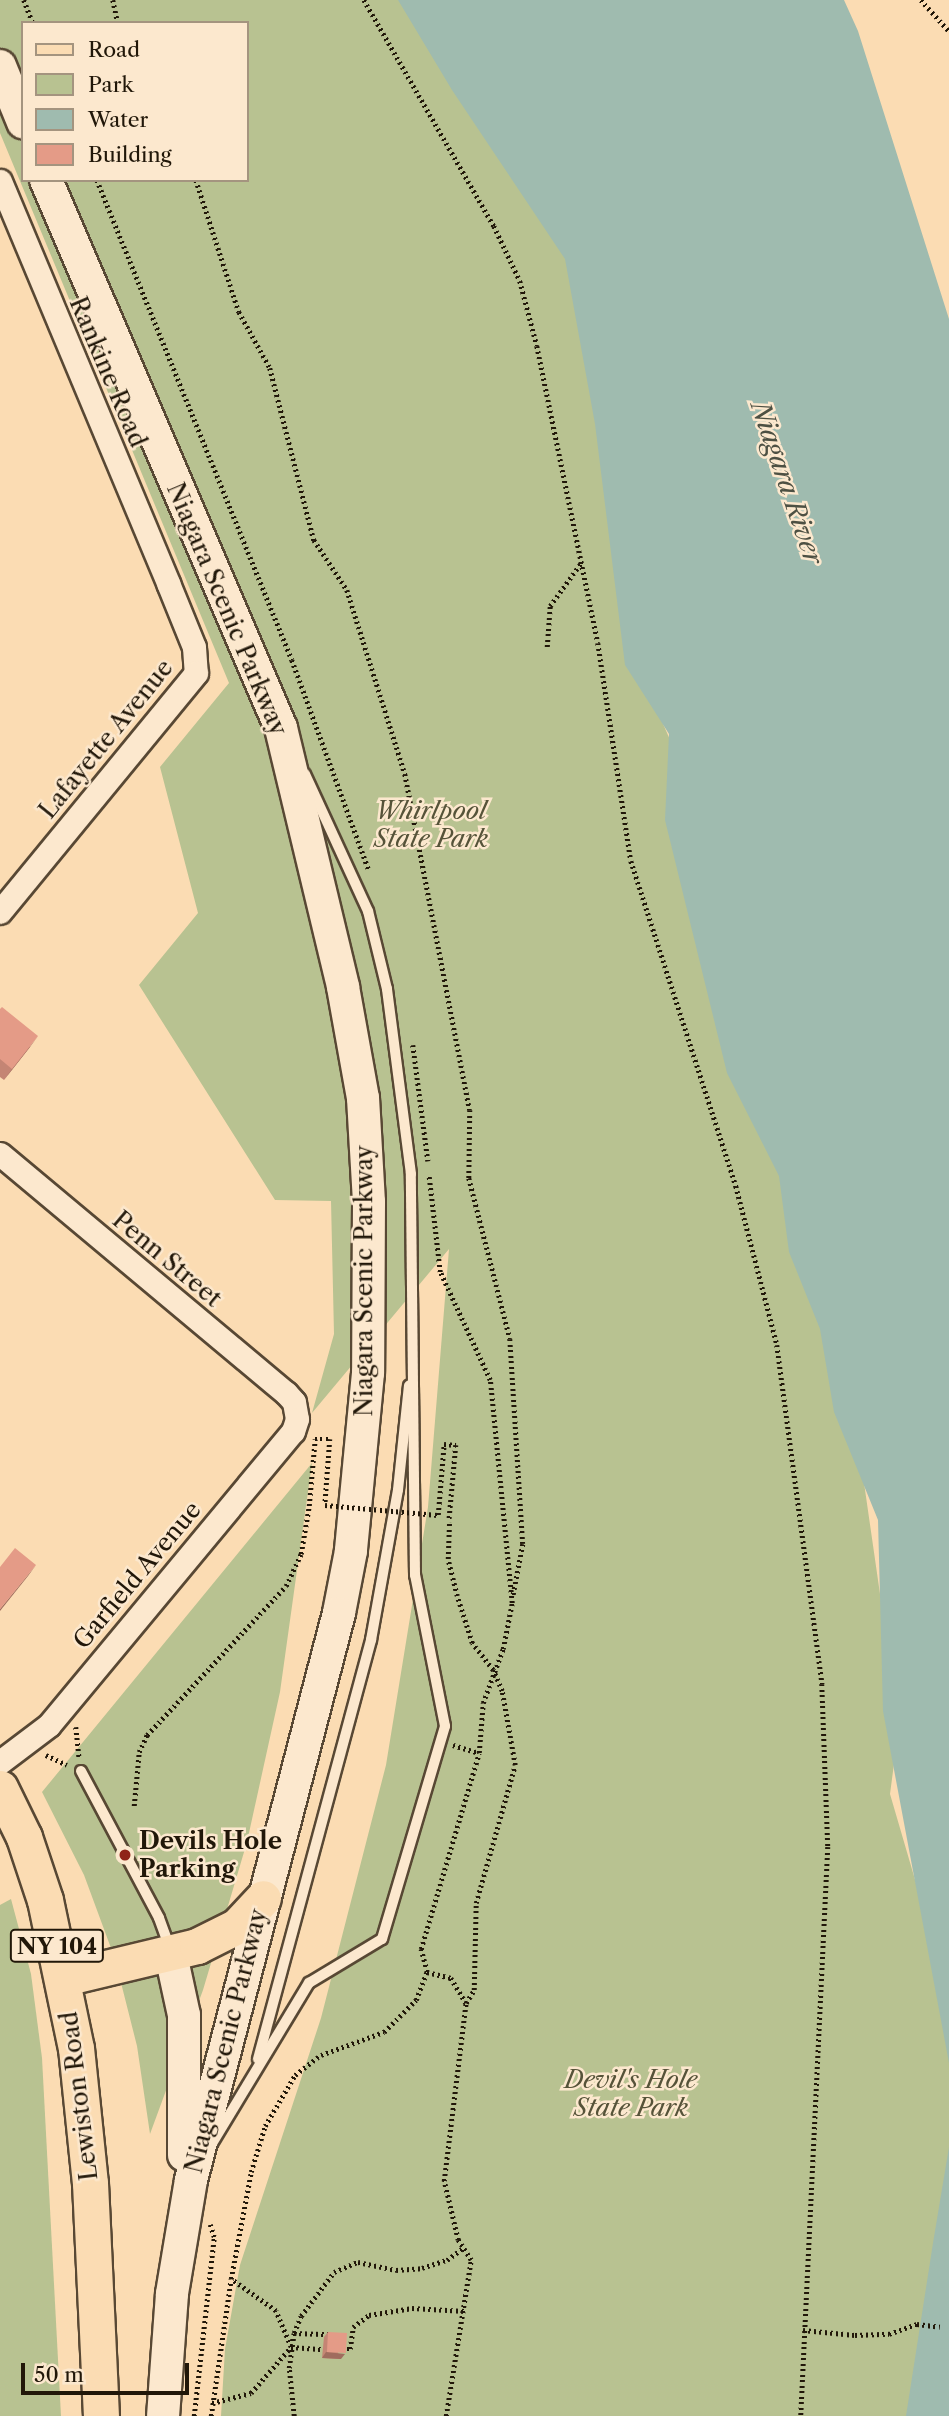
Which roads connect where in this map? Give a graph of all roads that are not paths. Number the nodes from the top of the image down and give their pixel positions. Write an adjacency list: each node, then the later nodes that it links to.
1 (0, 66): 2 (main road)
2 (21, 117)
3 (0, 181): 5 (street, Rankine Road)
4 (48, 182): 6 (main road, Niagara Scenic Parkway)
5 (168, 583): 7 (street, Lafayette Avenue)
6 (281, 728): 9 (lane); 14 (main road, Niagara Scenic Parkway)
7 (0, 912)
8 (0, 1154): 10 (street, Penn Street)
9 (414, 1326): 17 (lane); 17 (lane)
10 (296, 1408): 11 (street, Garfield Avenue)
11 (0, 1762)
12 (81, 1771): 15 (lane)
13 (0, 1788): 16 (main road, Lewiston Road / NY 104)
14 (263, 1898): 15 (main road); 18 (main road, Niagara Scenic Parkway)
15 (172, 1955): 16 (main road); 19 (main road)
16 (64, 1978): 20 (main road, Lewiston Road / NY 104)
17 (255, 2071): 18 (lane)
18 (191, 2180): 19 (main road, Niagara Scenic Parkway)
19 (182, 2220): 21 (main road, Niagara Scenic Parkway)
20 (102, 2416)
21 (163, 2416)

